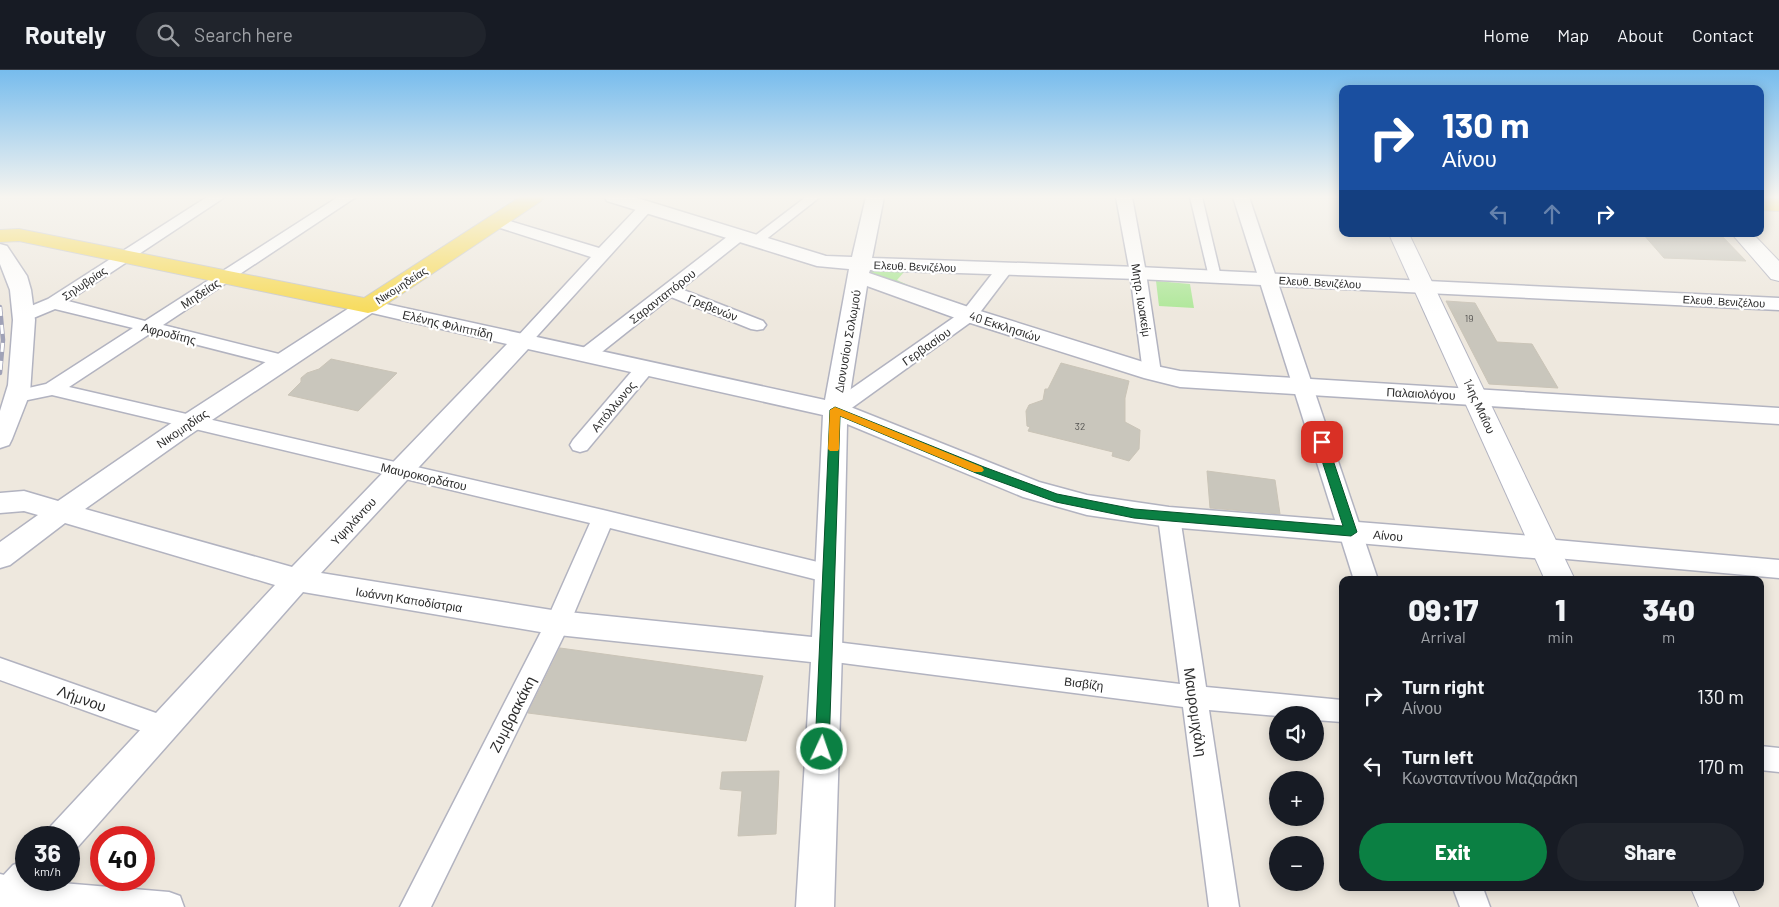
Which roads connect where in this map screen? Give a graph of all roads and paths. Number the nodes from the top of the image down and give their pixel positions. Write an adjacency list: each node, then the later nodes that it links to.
1 (24, 236): 18 (main road, Ελένης Φιλιππίδη)
2 (156, 236): 18 (street, Σηλυβρίας)
3 (288, 236): 23 (street, Μηδείας)
4 (475, 236): 30 (main road, Νικομηδείας)
5 (542, 236): 17 (street)
6 (619, 236): 17 (street, Υψηλάντου)
7 (738, 236): 15 (street, 40 Εκκλησιών)
8 (752, 236): 15 (street)
9 (866, 236): 20 (street, Διονυσίου Σολωμού)
10 (1131, 236): 21 (street, Μητρ. Ιωακείμ)
11 (1205, 236): 24 (street)
12 (1253, 236): 25 (street)
13 (1400, 237): 26 (main road, 14ης Μαΐου)
14 (1745, 237): 22 (main road)
15 (747, 239): 20 (street, 40 Εκκλησιών); 27 (street, Σαρανταπόρου)
16 (0, 250): 31 (street)
17 (602, 255): 35 (street, Υψηλάντου)
18 (124, 256): 23 (main road, Ελένης Φιλιππίδη); 28 (street, Σηλυβρίας)
19 (1005, 269): 20 (street, Ελευθ. Βενιζέλου); 21 (street, Ελευθ. Βενιζέλου); 32 (street, Γερβασίου)
20 (859, 270): 32 (street, 40 Εκκλησιών); 44 (street, Διονυσίου Σολωμού)
21 (1138, 273): 24 (street, Ελευθ. Βενιζέλου); 39 (street, Μητρ. Ιωακείμ)
22 (1779, 274)
23 (225, 276): 30 (main road, Ελένης Φιλιππίδη); 34 (street, Μηδείας)
24 (1215, 277): 25 (street, Ελευθ. Βενιζέλου)
25 (1267, 279): 26 (street, Ελευθ. Βενιζέλου); 40 (street)
26 (1422, 286): 29 (street, Ελευθ. Βενιζέλου); 43 (main road, 14ης Μαΐου)
27 (669, 290): 33 (street, Γρεβενών); 36 (street, Σαρανταπόρου)
28 (54, 304): 31 (street, Σηλυβρίας); 34 (street, Αφροδίτης)
29 (1779, 304)
30 (368, 306): 35 (street, Ελένης Φιλιππίδη); 37 (street, Νικομηδίας)
31 (24, 315): 42 (street)
32 (969, 315): 39 (street, 40 Εκκλησιών); 44 (street, Γερβασίου)
33 (756, 325)
34 (147, 327): 37 (street, Αφροδίτης); 41 (street, Μηδείας)
35 (523, 341): 36 (street, Ελένης Φιλιππίδη); 49 (street, Υψηλάντου)
36 (586, 355): 38 (street, Ελένης Φιλιππίδη)
37 (284, 361): 46 (street, Νικομηδίας)
38 (645, 368): 44 (street, Ελένης Φιλιππίδη); 48 (street, Απόλλωνος)
39 (1152, 373): 40 (street, Παλαιολόγου)
40 (1305, 388): 43 (street, Παλαιολόγου); 54 (street)
41 (52, 389): 42 (street, Μαυροκορδάτου); 46 (street, Μαυροκορδάτου)
42 (18, 396): 47 (street)
43 (1476, 396): 45 (street, Παλαιολόγου); 55 (main road, 14ης Μαΐου)
44 (835, 410): 53 (street, Αίνου); 58 (street, Διονυσίου Σολωμού)
45 (1779, 416)
46 (191, 420): 49 (street, Μαυροκορδάτου); 51 (street, Νικομηδίας)
47 (0, 439)
48 (580, 445)
49 (401, 471): 52 (street, Μαυροκορδάτου); 61 (street, Υψηλάντου)
50 (0, 503): 51 (street, Ιωάννη Καποδίστρια)
51 (60, 511): 56 (street, Νικομηδίας); 61 (street, Ιωάννη Καποδίστρια)
52 (603, 518): 58 (street, Μαυροκορδάτου); 62 (street, Ζυμβρακάκη)
53 (1169, 518): 54 (street, Αίνου); 65 (street, Μαυρομιχάλη)
54 (1351, 532): 55 (street, Αίνου); 59 (street)
55 (1544, 548): 57 (street, Αίνου); 60 (main road, 14ης Μαΐου)
56 (0, 557)
57 (1779, 569)
58 (830, 574): 63 (street, Διονυσίου Σολωμού)
59 (1365, 576)
60 (1558, 576)
61 (297, 580): 62 (street, Ιωάννη Καποδίστρια); 67 (street, Υψηλάντου)
62 (558, 623): 63 (street, Ιωάννη Καποδίστρια); 75 (street, Ζυμβρακάκη)
63 (827, 651): 65 (street, Βισβίζη); 76 (street, Διονυσίου Σολωμού)
64 (0, 669): 67 (street, Λήμνου)
65 (1194, 697): 66 (street, Βισβίζη); 77 (street, Μαυρομιχάλη)
66 (1339, 711)
67 (164, 727): 70 (street, Υψηλάντου)
68 (1764, 758): 69 (street)
69 (1779, 760)
70 (74, 826)
71 (10, 891): 74 (street)
72 (1469, 891): 78 (street)
73 (1712, 891): 79 (main road)
74 (169, 907)
75 (415, 907)
76 (815, 907)
77 (1224, 907)
78 (1475, 907)
79 (1720, 907)

